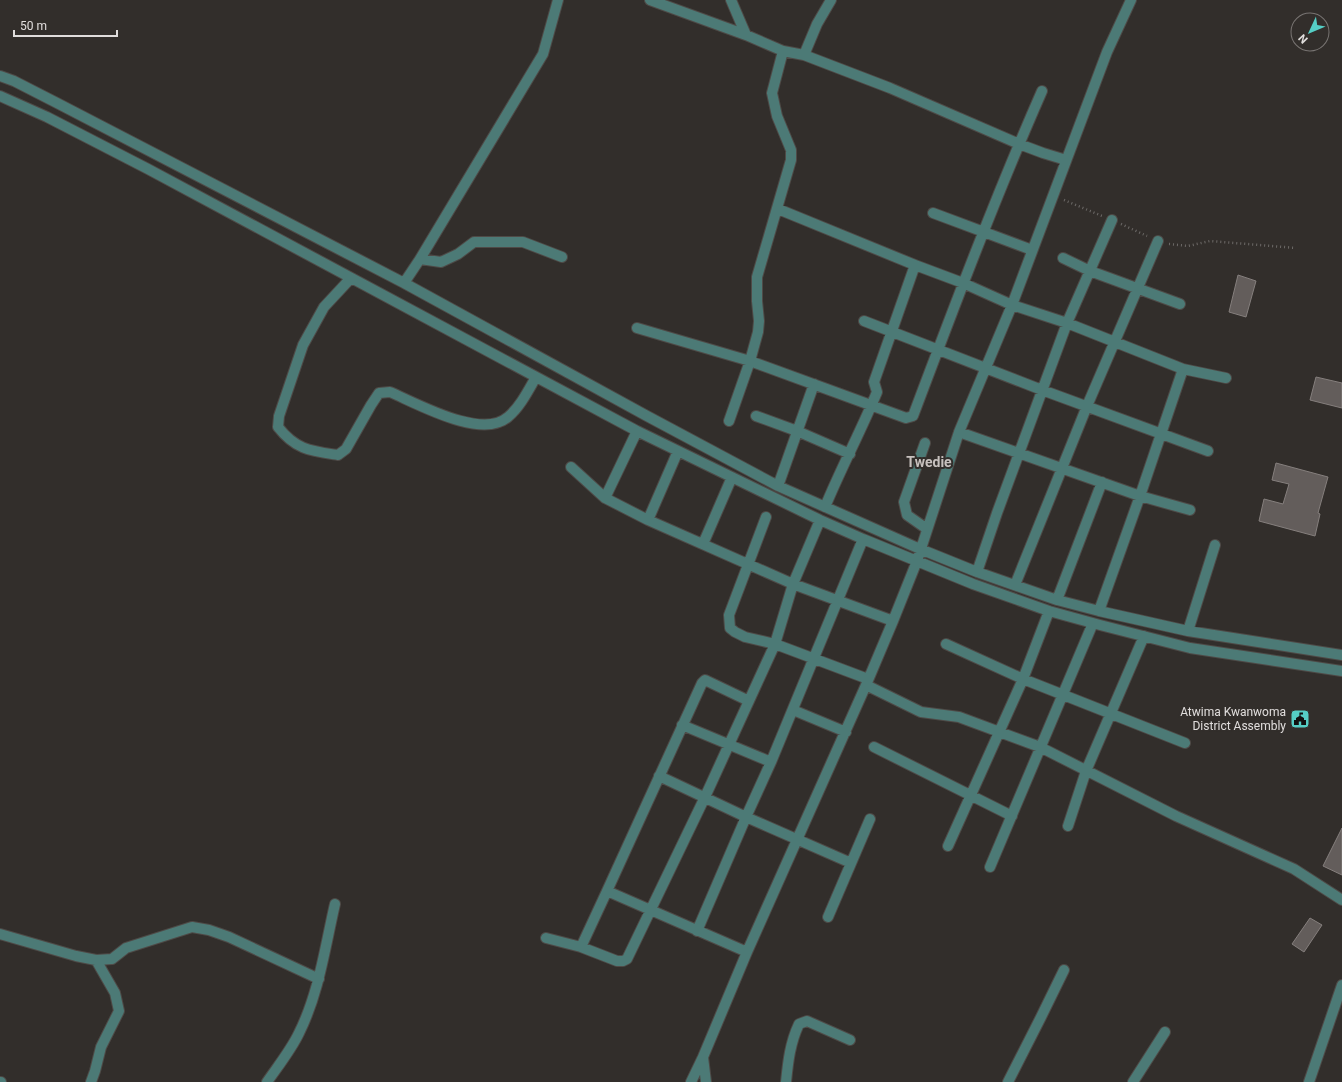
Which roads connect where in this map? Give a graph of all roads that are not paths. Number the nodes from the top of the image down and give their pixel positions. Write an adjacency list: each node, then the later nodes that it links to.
1 (558, 0): 22 (street)
2 (650, 0): 6 (street)
3 (731, 0): 6 (street)
4 (831, 0): 8 (street)
5 (1131, 0): 13 (street)
6 (746, 35): 7 (street)
7 (783, 51): 8 (street); 14 (street)
8 (804, 55): 12 (street)
9 (0, 76): 27 (street)
10 (1042, 91): 12 (street)
11 (0, 96): 25 (street)
12 (1019, 144): 13 (street); 17 (street)
13 (1066, 160): 19 (street)
14 (778, 208): 23 (street); 37 (street)
15 (933, 213): 17 (street)
16 (1112, 220): 24 (street)
17 (983, 232): 19 (street); 26 (street)
18 (1158, 241): 28 (street)
19 (1032, 250): 29 (street)
20 (562, 257): 22 (street)
21 (1063, 258): 24 (street)
22 (420, 259): 27 (street)
23 (915, 265): 26 (street); 34 (street)
24 (1090, 271): 28 (street); 32 (street)
25 (351, 278): 40 (street); 40 (street)
26 (963, 282): 29 (street); 36 (street)
27 (404, 283): 61 (street)
28 (1137, 288): 30 (street); 35 (street)
29 (1012, 304): 32 (street); 38 (street)
30 (1180, 304)
31 (864, 320): 34 (street)
32 (1067, 323): 35 (street); 43 (street)
33 (637, 328): 37 (street)
34 (892, 331): 36 (street); 44 (street)
35 (1114, 343): 39 (street); 45 (street)
36 (938, 350): 38 (street); 44 (street)
37 (750, 361): 42 (street); 47 (street)
38 (986, 368): 43 (street); 50 (street)
39 (1183, 369): 41 (street); 51 (street)
40 (536, 377): 48 (street)
41 (1226, 378)
42 (814, 384): 44 (street); 49 (street)
43 (1042, 390): 45 (street); 55 (street)
44 (871, 406): 56 (street)
45 (1087, 406): 51 (street); 58 (street)
46 (756, 416): 49 (street)
47 (729, 421)
48 (637, 431): 53 (street); 63 (street)
49 (797, 432): 56 (street); 61 (street)
50 (959, 432): 55 (street); 69 (street)
51 (1161, 435): 54 (street); 62 (street)
52 (925, 443): 69 (street)
53 (678, 451): 59 (street); 67 (street)
54 (1208, 451)
55 (1020, 453): 58 (street); 76 (street)
56 (850, 454): 64 (street)
57 (571, 467): 63 (street)
58 (1062, 468): 60 (street); 78 (street)
59 (732, 477): 68 (street); 71 (street)
60 (1102, 482): 62 (street); 80 (street)
61 (778, 486): 64 (street)
62 (1140, 496): 65 (street); 82 (street)
63 (605, 498): 67 (street)
64 (825, 507): 73 (street)
65 (1190, 510)
66 (766, 517): 75 (street)
67 (648, 520): 71 (street)
68 (820, 520): 70 (street); 77 (street)
69 (927, 529): 73 (street)
70 (864, 539): 74 (street); 79 (street)
71 (703, 544): 75 (street)
72 (1215, 545): 85 (street)
73 (920, 549): 74 (street); 76 (street)
74 (917, 561): 81 (street); 83 (street)
75 (749, 564): 77 (street); 87 (street)
76 (977, 572): 78 (street)
77 (793, 584): 79 (street); 87 (street)
78 (1015, 585): 80 (street)
79 (838, 600): 83 (street); 90 (street)
80 (1057, 600): 82 (street)
81 (1049, 610): 84 (street); 92 (street)
82 (1099, 611): 85 (street)
83 (893, 621): 93 (street)
84 (1093, 623): 86 (street); 94 (street)
85 (1188, 632): 89 (street)
86 (1144, 636): 91 (street); 97 (street)
87 (775, 644): 90 (street); 95 (street)
88 (946, 644): 92 (street)
89 (1342, 655)
90 (815, 660): 93 (street); 96 (street)
91 (1342, 671)
92 (1023, 679): 94 (street); 99 (street)
93 (867, 682): 99 (street); 100 (street)
94 (1064, 695): 97 (street); 104 (street)
95 (748, 701): 98 (street); 102 (street)
96 (793, 710): 100 (street); 105 (street)
97 (1111, 714): 101 (street); 106 (street)
98 (682, 725): 102 (street); 107 (street)
99 (1000, 731): 104 (street); 108 (street)
100 (846, 732): 114 (street)
101 (1185, 743)
102 (729, 744): 105 (street); 109 (street)
103 (874, 747): 108 (street)
104 (1040, 747): 106 (street); 110 (street)
105 (772, 762): 111 (street)
106 (1086, 771): 113 (street); 119 (street)
107 (659, 776): 109 (street); 118 (street)
108 (972, 796): 110 (street); 115 (street)
109 (705, 797): 111 (street); 121 (street)
110 (1012, 816): 117 (street)
111 (746, 817): 114 (street); 123 (street)
112 (870, 819): 116 (street)
113 (1068, 826)
114 (798, 839): 116 (street); 127 (street)
115 (948, 846)
116 (851, 863): 122 (street)
117 (990, 867)
118 (607, 891): 121 (street); 126 (street)
119 (1342, 900)
120 (335, 904): 130 (street)
121 (650, 910): 123 (street); 126 (street)
122 (828, 917)
123 (697, 931): 127 (street)
124 (0, 934): 128 (street)
125 (546, 938): 126 (street)
126 (581, 947)
127 (747, 952): 134 (street)
128 (96, 960): 130 (street); 135 (street)
129 (1064, 970): 140 (street)
130 (319, 979): 136 (street)
131 (1342, 985): 142 (street)
132 (1165, 1032): 141 (street)
133 (850, 1040): 139 (street)
134 (703, 1057): 137 (street); 138 (street)
135 (91, 1082)
136 (267, 1082)
137 (691, 1082)
138 (706, 1082)
139 (786, 1082)
140 (1008, 1082)
141 (1133, 1082)
142 (1309, 1082)

